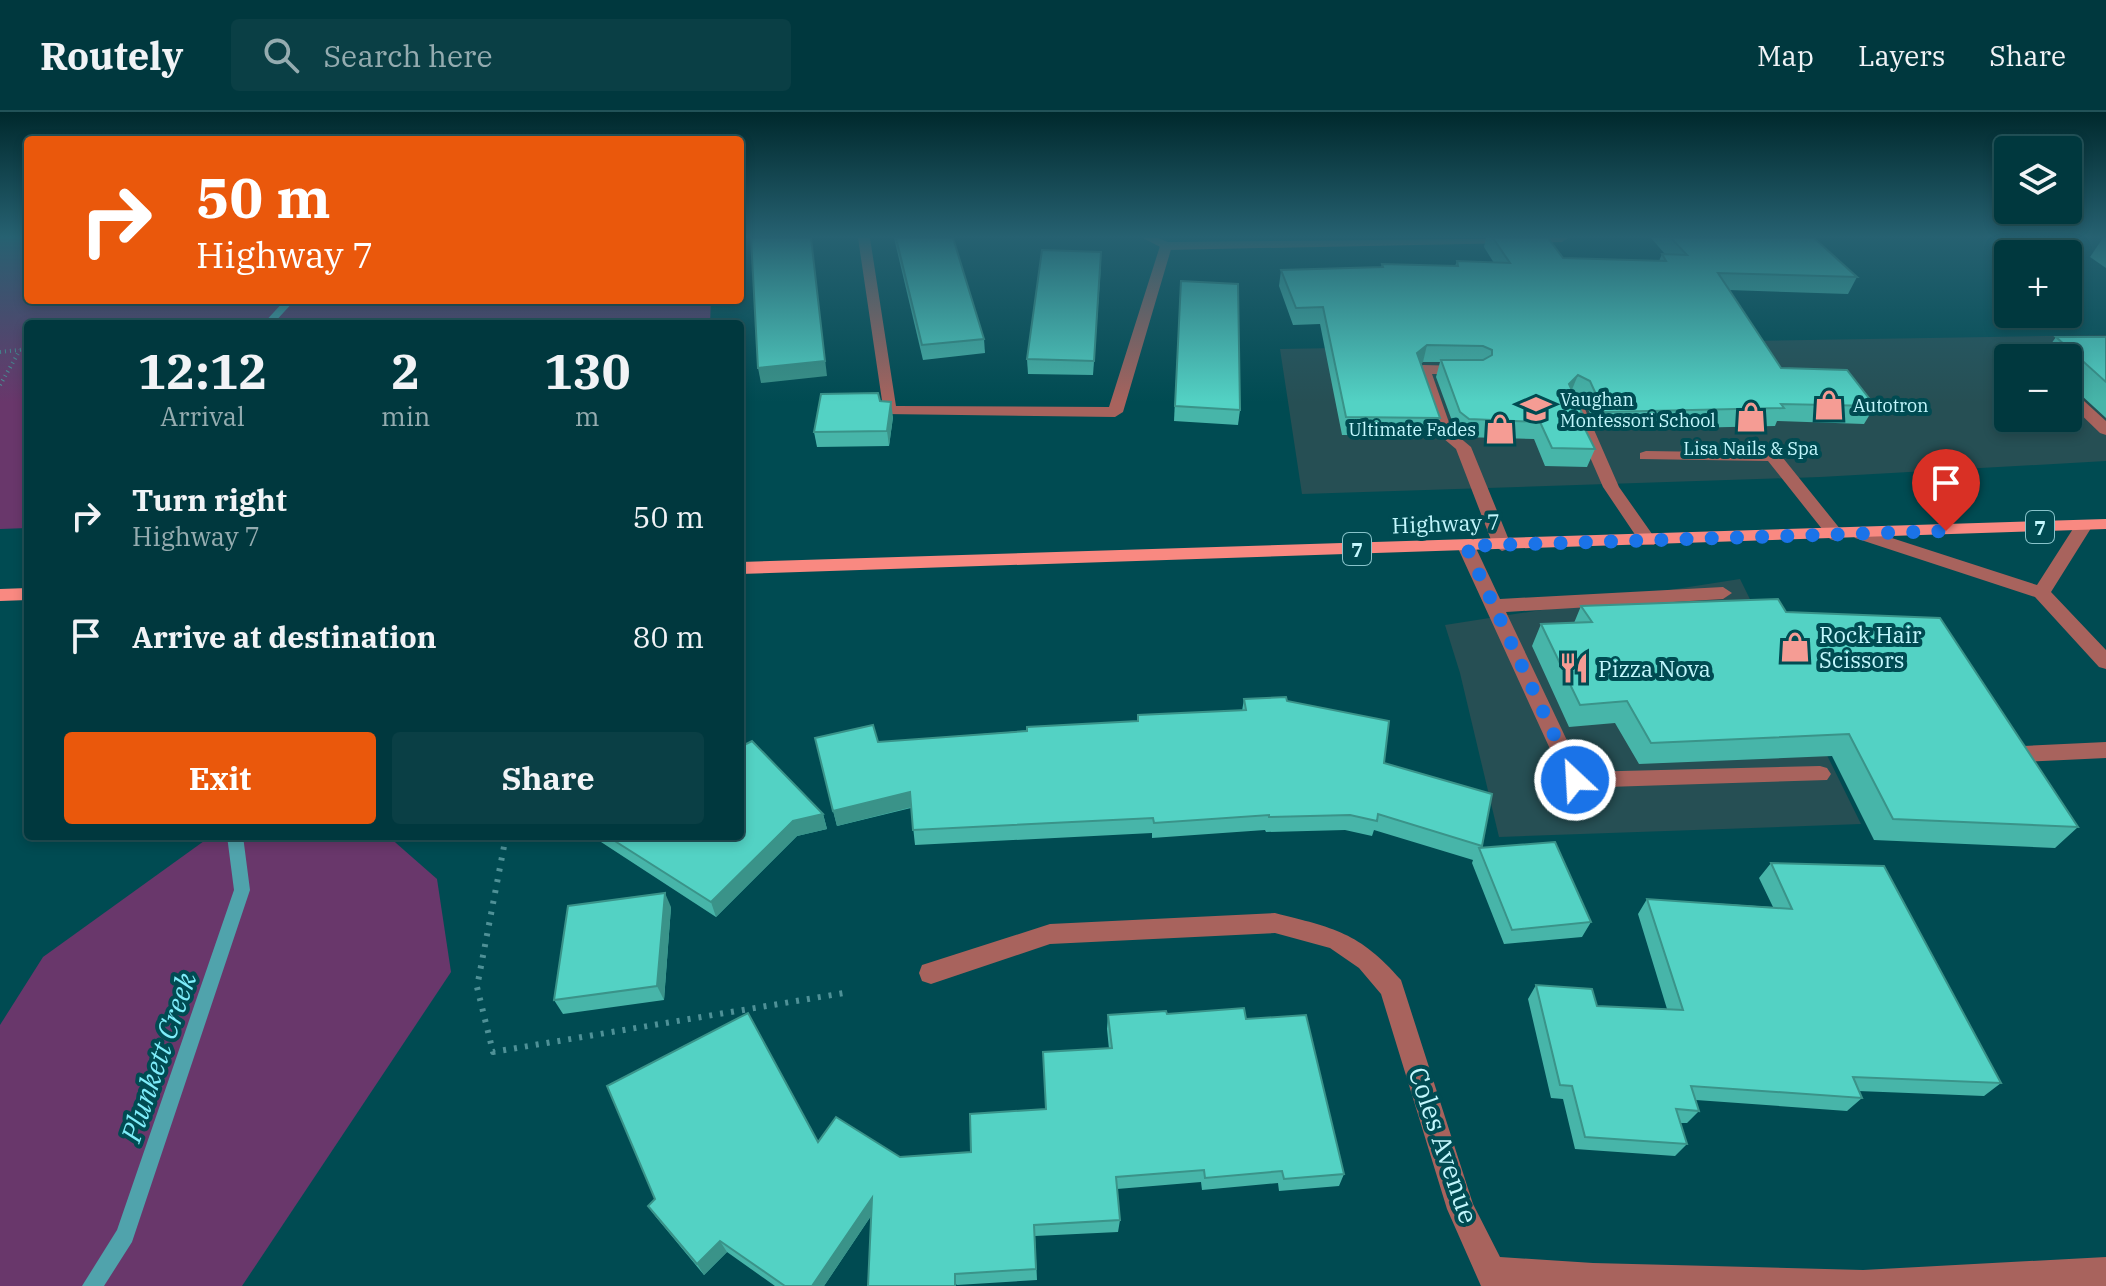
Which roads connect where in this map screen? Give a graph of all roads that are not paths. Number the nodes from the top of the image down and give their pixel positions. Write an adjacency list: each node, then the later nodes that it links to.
1 (872, 293): 2 (street)
2 (1152, 293)
3 (1478, 370): 13 (street)
4 (1573, 400): 12 (street)
5 (2082, 407): 6 (street)
6 (2106, 430)
7 (1646, 456): 11 (street)
8 (2106, 524): 9 (main road, Highway 7 / 7)
9 (2084, 525): 10 (main road, Highway 7 / 7); 17 (street)
10 (1861, 534): 11 (main road, Highway 7 / 7); 17 (street)
11 (1836, 535): 12 (main road, Highway 7 / 7)
12 (1648, 541): 13 (main road, Highway 7 / 7)
13 (1502, 545): 14 (main road, Highway 7 / 7)
14 (1466, 546): 15 (main road, Highway 7 / 7); 20 (street)
15 (744, 568)
16 (1723, 593): 20 (street)
17 (2041, 593): 21 (street)
18 (24, 594): 19 (main road)
19 (0, 595)
20 (1496, 606): 24 (street)
21 (2106, 662)
22 (2106, 750): 23 (street)
23 (2024, 754)
24 (1820, 774)
25 (931, 973): 27 (street, Coles Avenue)
26 (2106, 1272): 27 (street, Coles Avenue)
27 (1494, 1278)

